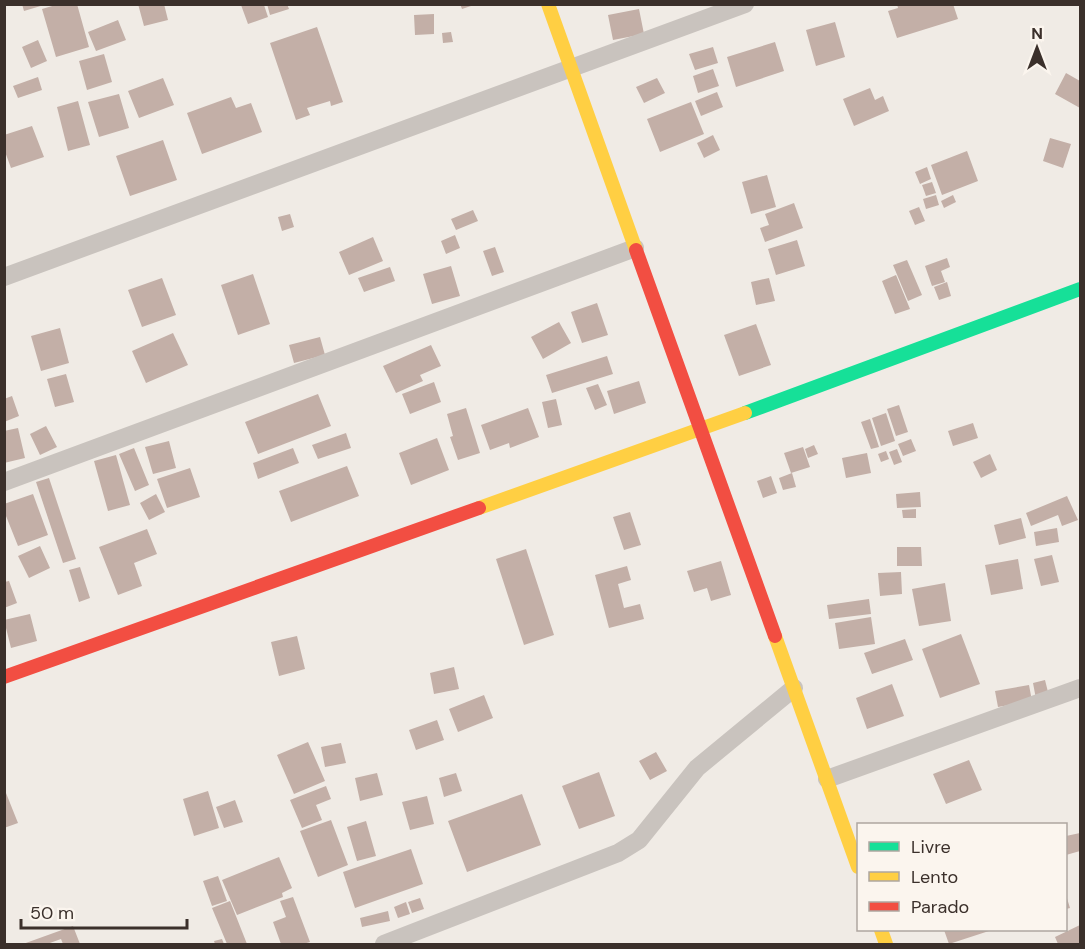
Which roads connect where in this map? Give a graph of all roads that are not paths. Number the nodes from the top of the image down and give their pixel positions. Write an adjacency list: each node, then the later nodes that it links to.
1 (548, 4): 3 (street)
2 (745, 4): 3 (street)
3 (571, 69): 4 (street); 5 (street)
4 (635, 248): 7 (street); 8 (street)
5 (4, 277)
6 (1080, 289): 7 (street)
7 (701, 429): 9 (street); 10 (street)
8 (4, 482)
9 (4, 677)
10 (794, 688): 12 (street); 14 (street)
11 (1080, 688): 12 (street)
12 (827, 779): 13 (street)
13 (857, 864)
14 (384, 945)

